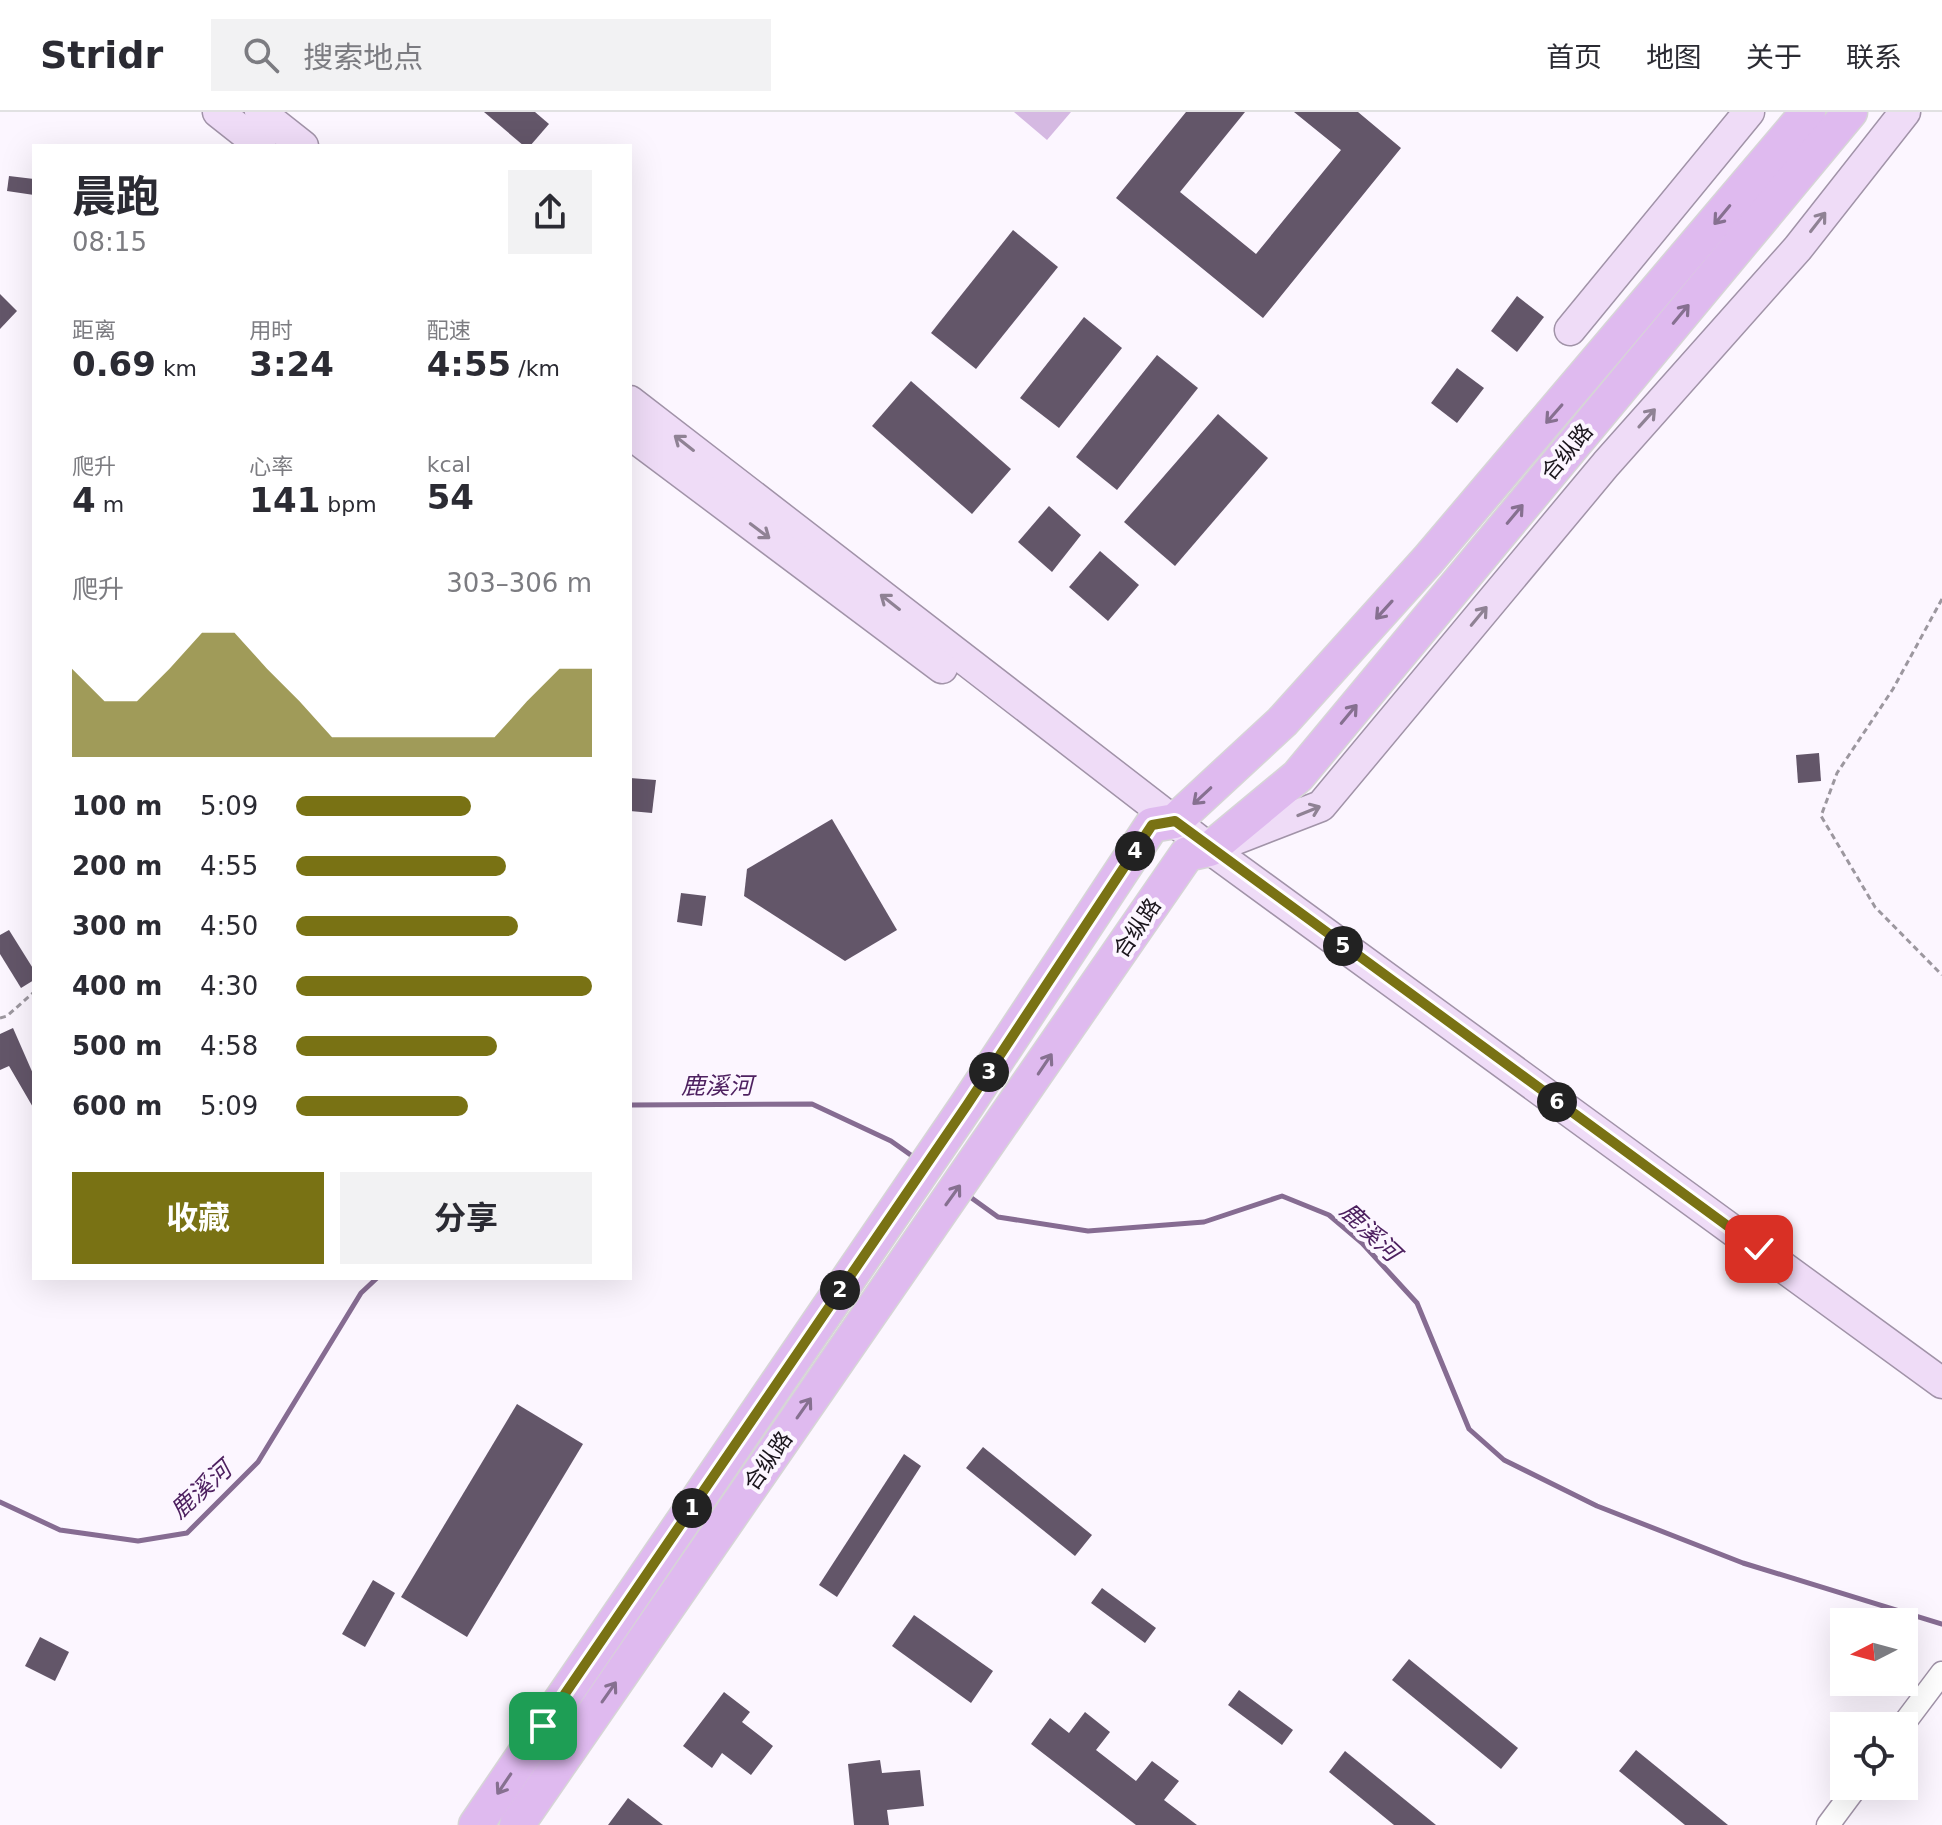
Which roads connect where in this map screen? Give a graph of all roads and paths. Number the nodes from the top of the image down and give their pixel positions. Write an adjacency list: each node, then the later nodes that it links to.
1 (218, 112): 7 (street)
2 (260, 112): 8 (street)
3 (1749, 112): 9 (street)
4 (1808, 112): 13 (main road, 合纵路, one-way to 13)
5 (1850, 112): 14 (main road, 合纵路, one-way to 5)
6 (1905, 112): 14 (street, one-way to 6)
7 (258, 144)
8 (300, 144)
9 (1570, 330)
10 (632, 403): 13 (street, one-way to 10)
11 (632, 435): 13 (street, one-way to 13)
12 (1942, 599): 15 (path)
13 (1163, 823): 14 (street); 23 (main road, 合纵路, one-way to 23)
14 (1198, 851): 18 (street); 19 (street); 24 (main road, 合纵路, one-way to 14)
15 (1942, 975)
16 (32, 994): 17 (path)
17 (0, 1018)
18 (1942, 1383)
19 (1942, 1406)
20 (1942, 1673): 21 (street)
21 (1912, 1712)
22 (1847, 1800): 25 (street)
23 (476, 1825)
24 (517, 1825)
25 (1828, 1825)

